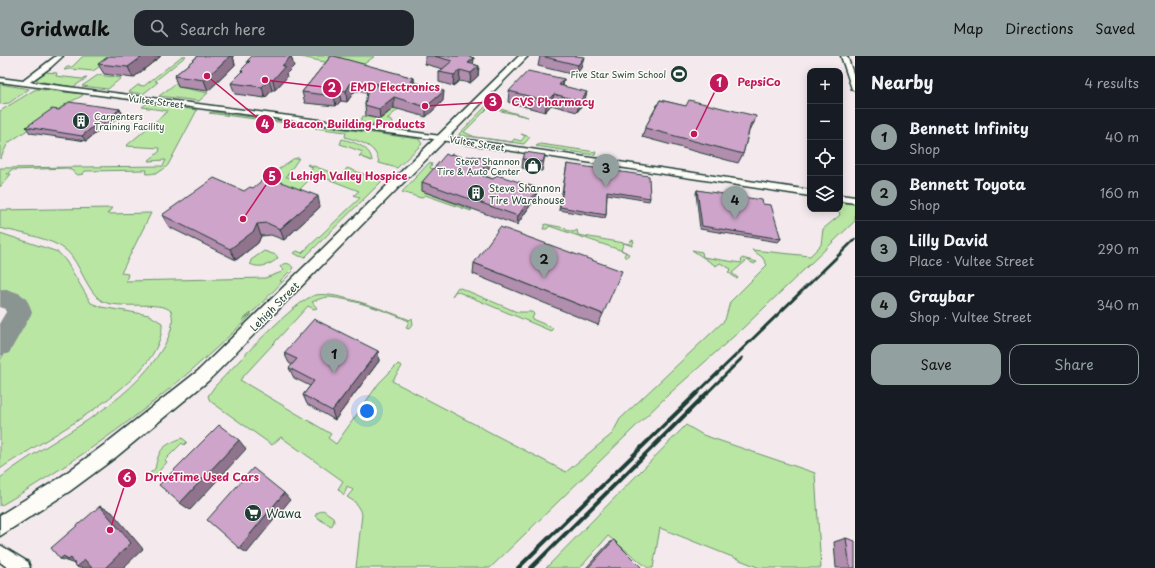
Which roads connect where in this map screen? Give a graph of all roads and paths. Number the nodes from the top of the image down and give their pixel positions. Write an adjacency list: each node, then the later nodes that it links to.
1 (60, 56): 5 (street)
2 (524, 56): 7 (main road, Lehigh Street)
3 (844, 56): 6 (street)
4 (0, 80): 5 (street, Vultee Street)
5 (24, 84): 7 (street, Vultee Street)
6 (855, 89)
7 (441, 138): 8 (street, Vultee Street); 11 (main road, Lehigh Street)
8 (807, 193)
9 (843, 198): 10 (street)
10 (855, 200)
11 (0, 526)
12 (0, 553): 13 (street)
13 (22, 568)

